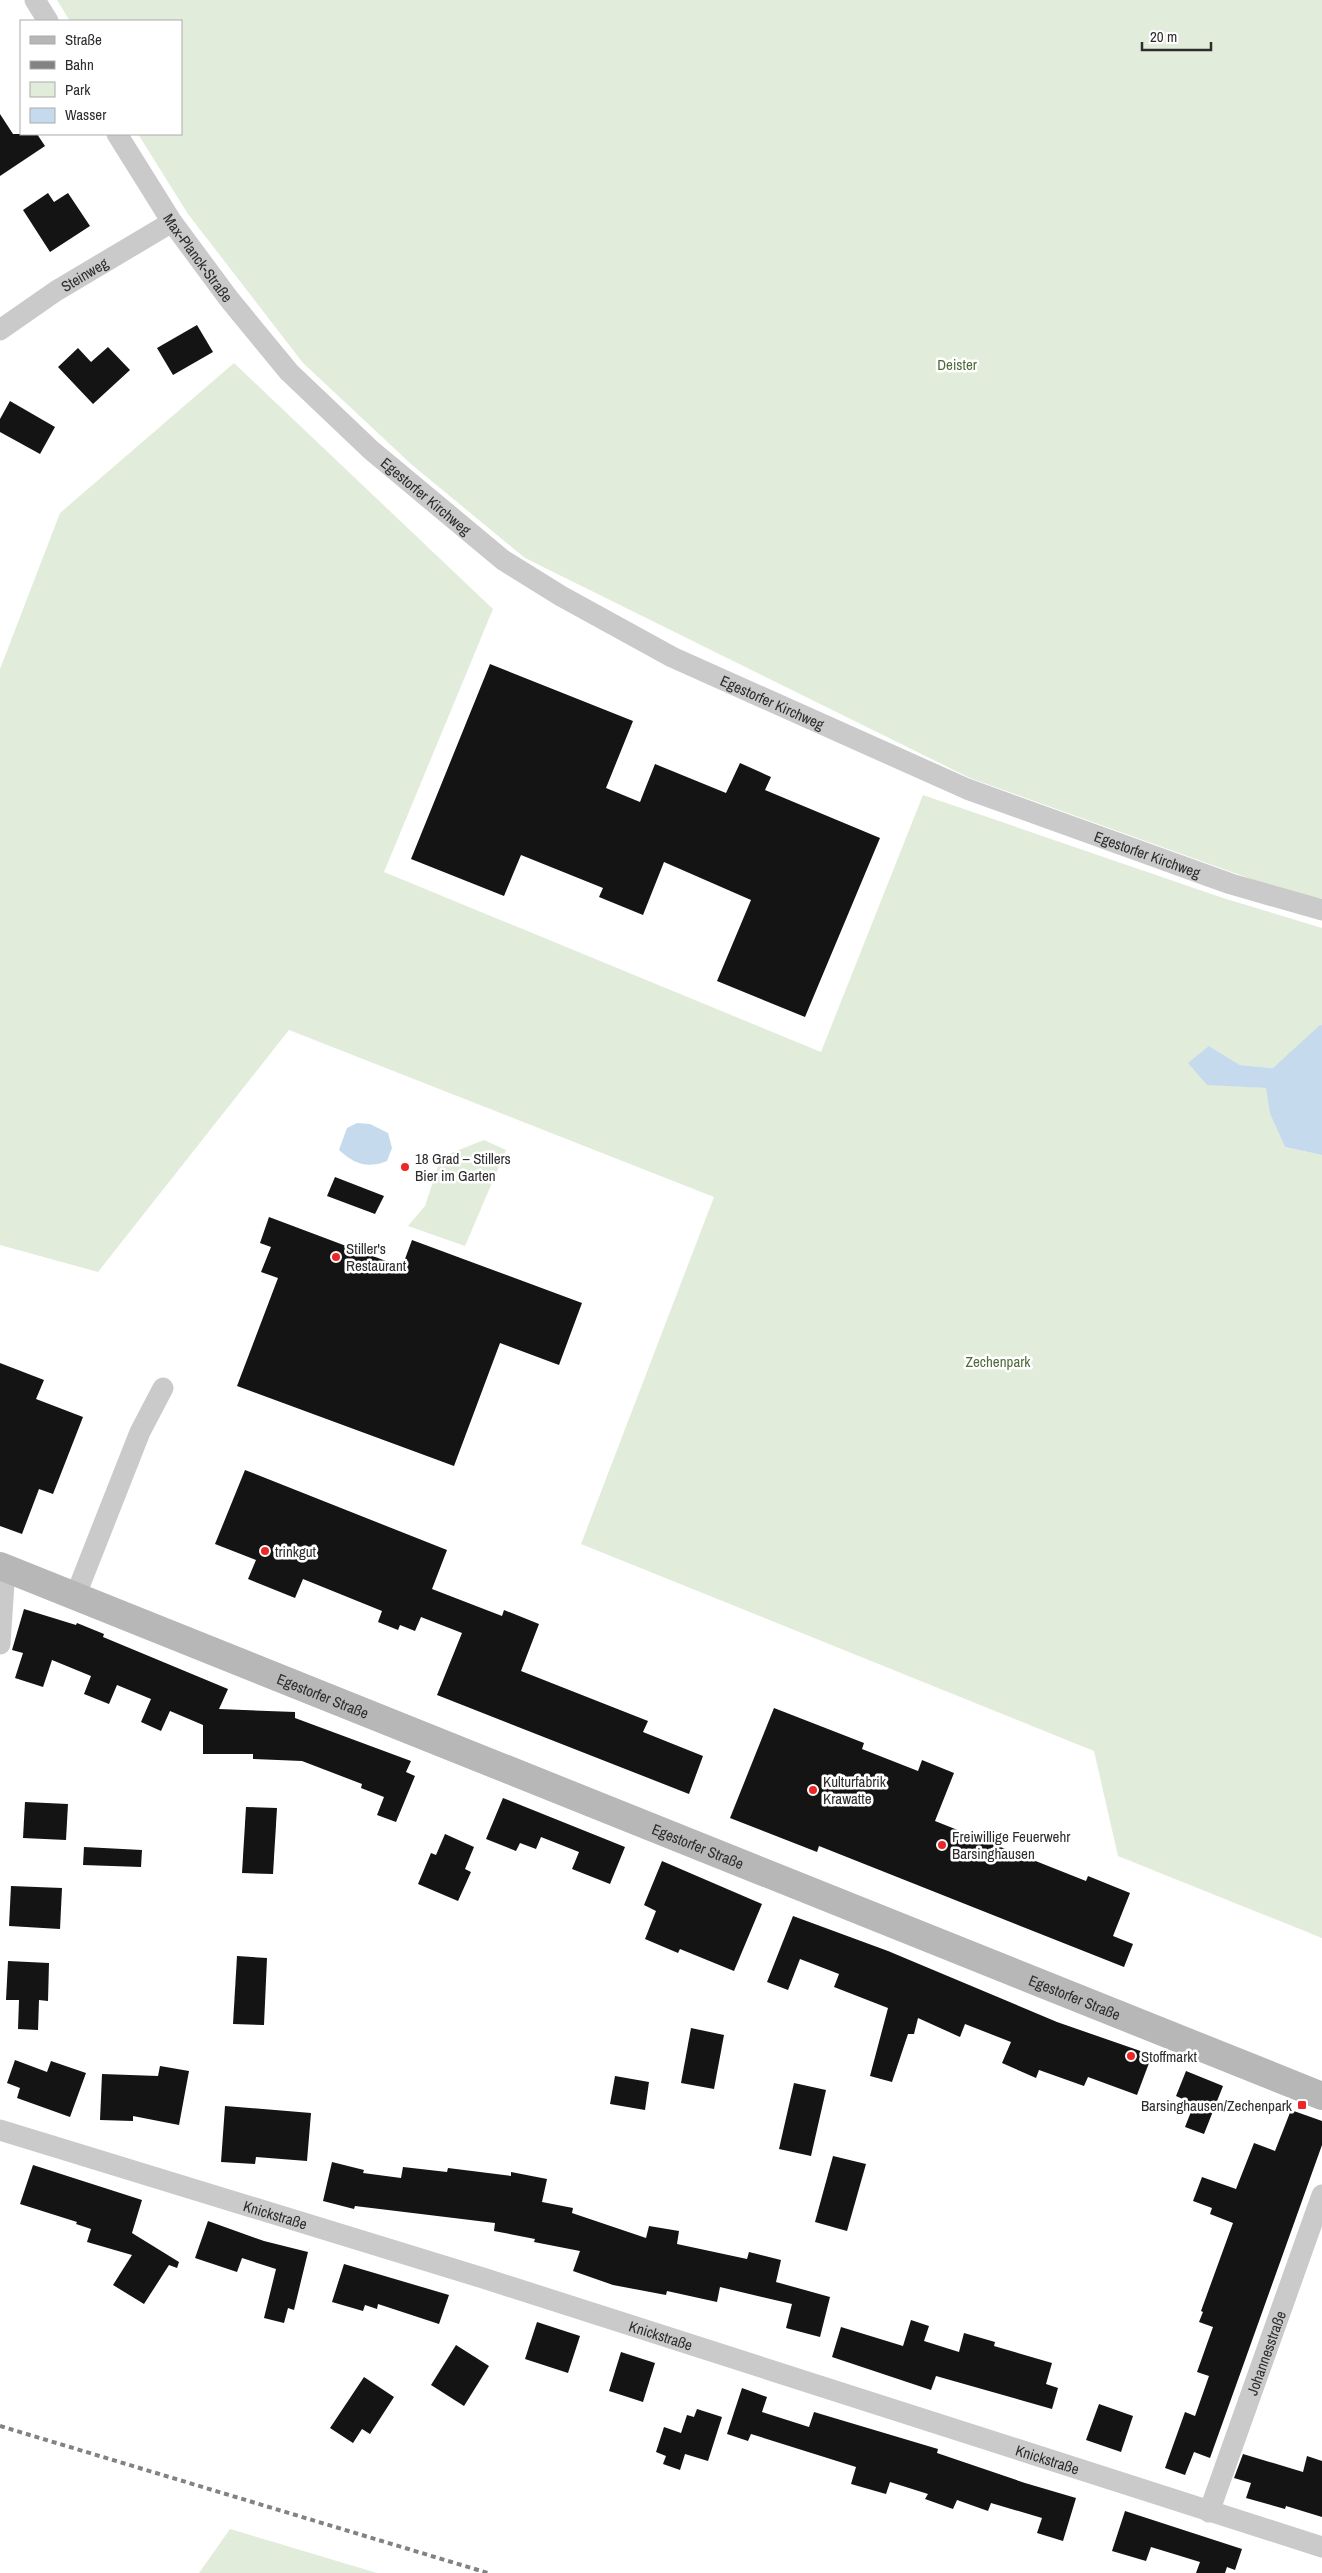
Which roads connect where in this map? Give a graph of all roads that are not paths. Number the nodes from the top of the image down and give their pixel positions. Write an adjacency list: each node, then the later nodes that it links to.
1 (35, 0): 2 (street)
2 (47, 20)
3 (118, 135): 4 (street, Max-Planck-Straße)
4 (172, 222): 5 (street, Steinweg); 6 (street, Max-Planck-Straße)
5 (0, 330)
6 (289, 372): 7 (street, Egestorfer Kirchweg)
7 (1322, 910)
8 (163, 1388): 10 (street)
9 (2, 1567): 10 (main road, Egestorfer Straße); 11 (street)
10 (75, 1597): 12 (main road, Egestorfer Straße)
11 (0, 1644)
12 (1322, 2096)
13 (0, 2130): 15 (street, Knickstraße)
14 (1322, 2195): 15 (street, Johannesstraße)
15 (1209, 2512): 16 (street, Knickstraße)
16 (1322, 2547)

